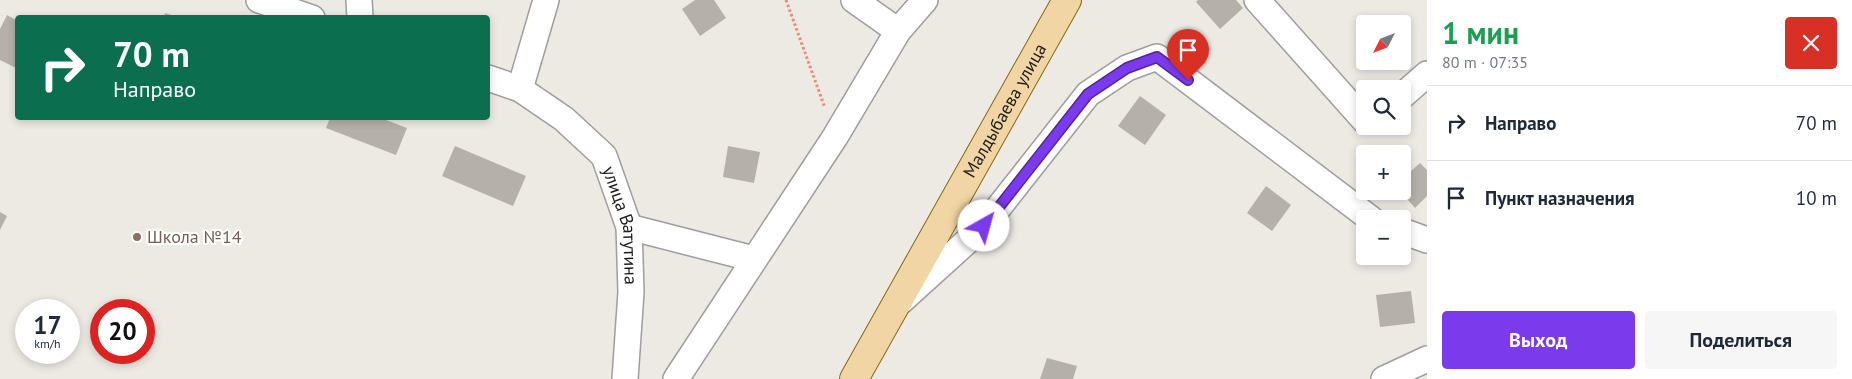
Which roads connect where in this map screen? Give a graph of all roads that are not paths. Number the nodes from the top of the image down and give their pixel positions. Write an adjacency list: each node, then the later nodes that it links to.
1 (259, 0): 8 (street)
2 (359, 0): 9 (street)
3 (546, 0): 14 (street)
4 (854, 0): 10 (street)
5 (925, 0): 10 (street)
6 (1068, 0): 21 (main road, Малдыбаева улица)
7 (1257, 0): 15 (street)
8 (303, 15)
9 (360, 15)
10 (898, 31): 20 (street)
11 (1427, 74): 13 (street)
12 (490, 79): 14 (street, улица Ватутина)
13 (1411, 88)
14 (520, 89): 17 (street, улица Ватутина)
15 (1356, 111)
16 (1359, 210): 21 (street)
17 (629, 227): 20 (street); 23 (street, улица Ватутина)
18 (1411, 235): 19 (street)
19 (1427, 240)
20 (754, 259): 24 (street)
21 (897, 305): 25 (main road, Малдыбаева улица)
22 (1427, 359): 26 (street)
23 (625, 379)
24 (676, 379)
25 (854, 379)
26 (1384, 379)

